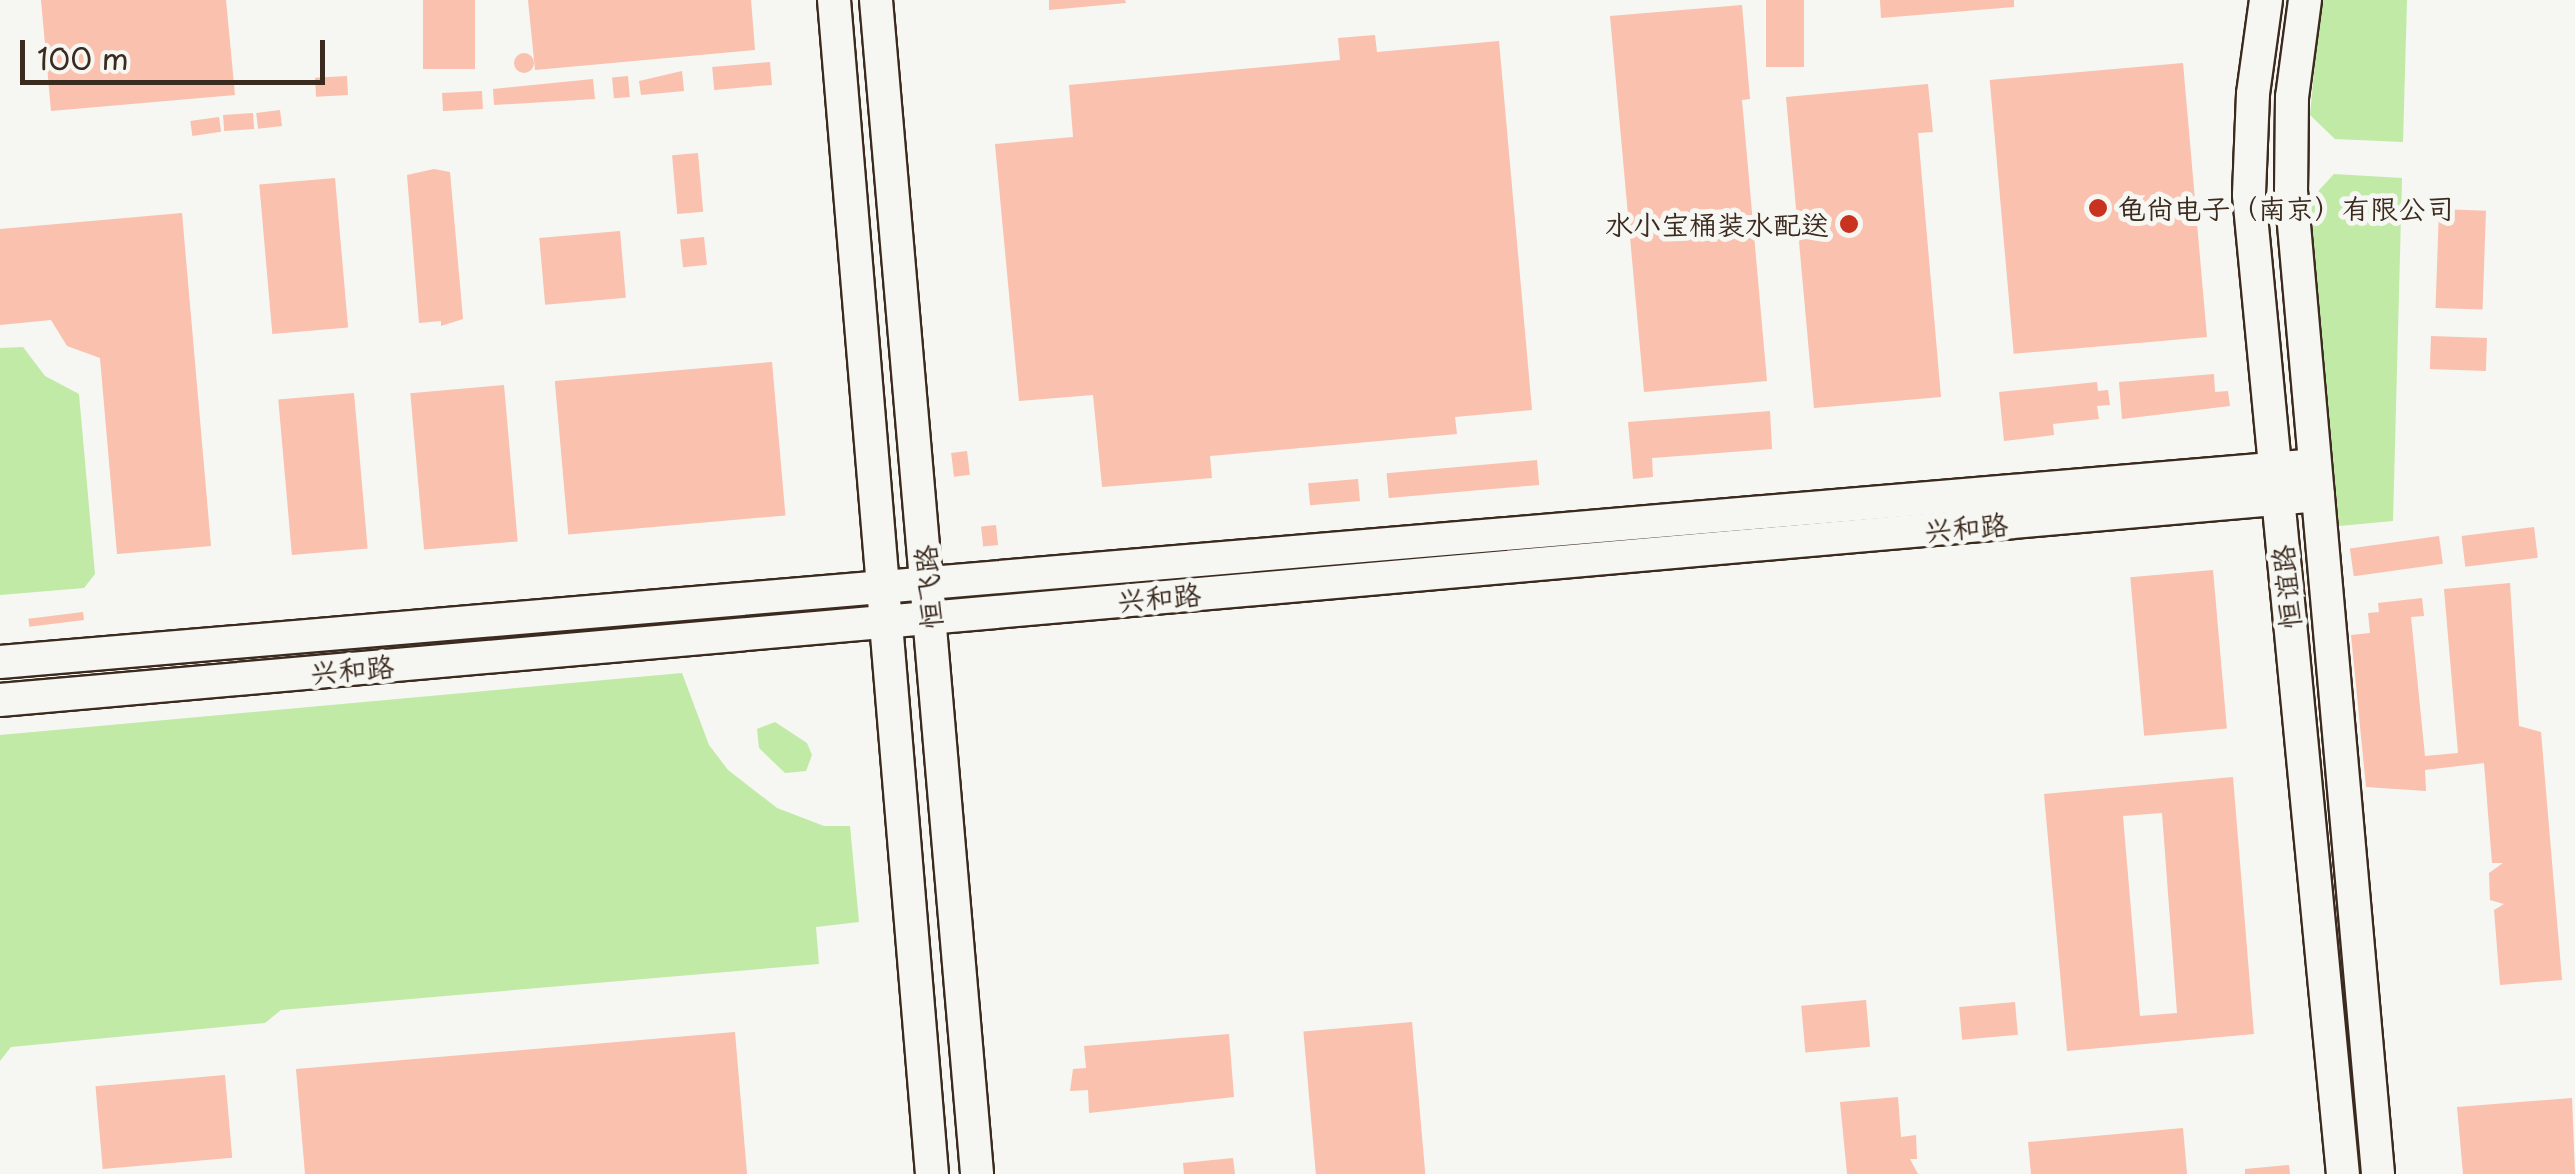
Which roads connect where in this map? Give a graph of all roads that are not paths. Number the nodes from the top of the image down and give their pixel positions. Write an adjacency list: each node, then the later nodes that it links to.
1 (834, 0): 8 (main road, 恒飞路)
2 (876, 0): 7 (main road, 恒飞路)
3 (2266, 0): 6 (main road, 恒谊路)
4 (2305, 0): 5 (main road, 恒谊路)
5 (2317, 480): 6 (main road, 兴和路); 15 (main road, 恒谊路)
6 (2276, 485): 7 (main road, 兴和路); 9 (main road, 兴和路); 14 (main road, 恒谊路)
7 (928, 584): 8 (main road, 兴和路); 9 (main road, 恒飞路)
8 (882, 605): 9 (main road, 兴和路); 10 (main road, 兴和路); 11 (main road, 兴和路); 12 (main road, 恒飞路)
9 (930, 617): 13 (main road, 恒飞路)
10 (0, 662)
11 (0, 700)
12 (932, 1174)
13 (977, 1174)
14 (2344, 1174)
15 (2378, 1174)

